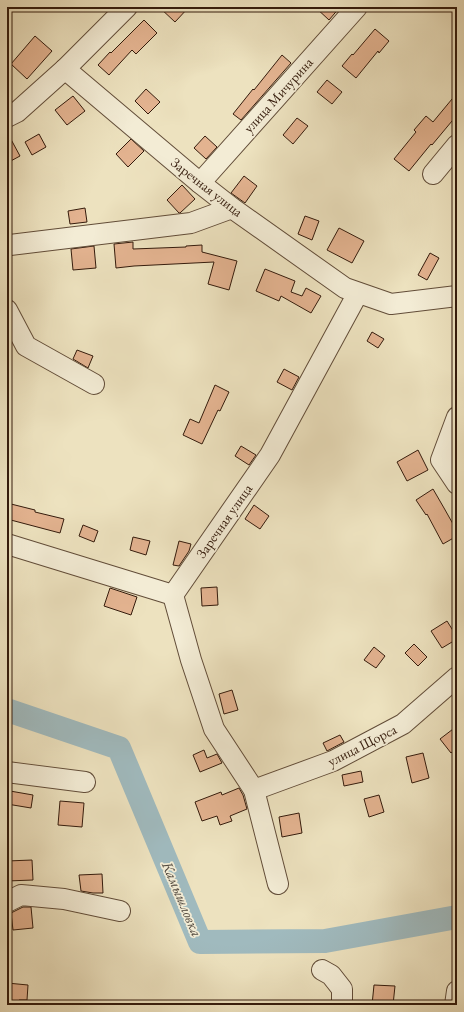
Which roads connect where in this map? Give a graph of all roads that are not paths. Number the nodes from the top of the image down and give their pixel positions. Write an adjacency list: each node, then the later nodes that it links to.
1 (127, 7): 3 (street)
2 (357, 7): 7 (street, улица Мичурина)
3 (65, 69): 4 (street); 7 (street, Заречная улица)
4 (7, 117)
5 (457, 145): 6 (street)
6 (433, 174)
7 (200, 183): 8 (street, Заречная улица)
8 (232, 208): 9 (street); 10 (street, Заречная улица)
9 (7, 246)
10 (358, 293): 11 (street, Заречная улица); 17 (street, Заречная улица)
11 (457, 296)
12 (7, 310): 13 (street)
13 (94, 384)
14 (457, 418): 15 (street)
15 (457, 484)
16 (7, 544): 17 (street)
17 (173, 595): 21 (street)
18 (457, 677): 21 (street, улица Щорса)
19 (7, 772): 20 (street)
20 (85, 782)
21 (254, 790): 22 (street)
22 (278, 884)
23 (7, 902): 24 (street)
24 (120, 911)
25 (322, 970): 27 (street)
26 (457, 992): 28 (street)
27 (342, 1005)
28 (455, 1005)

